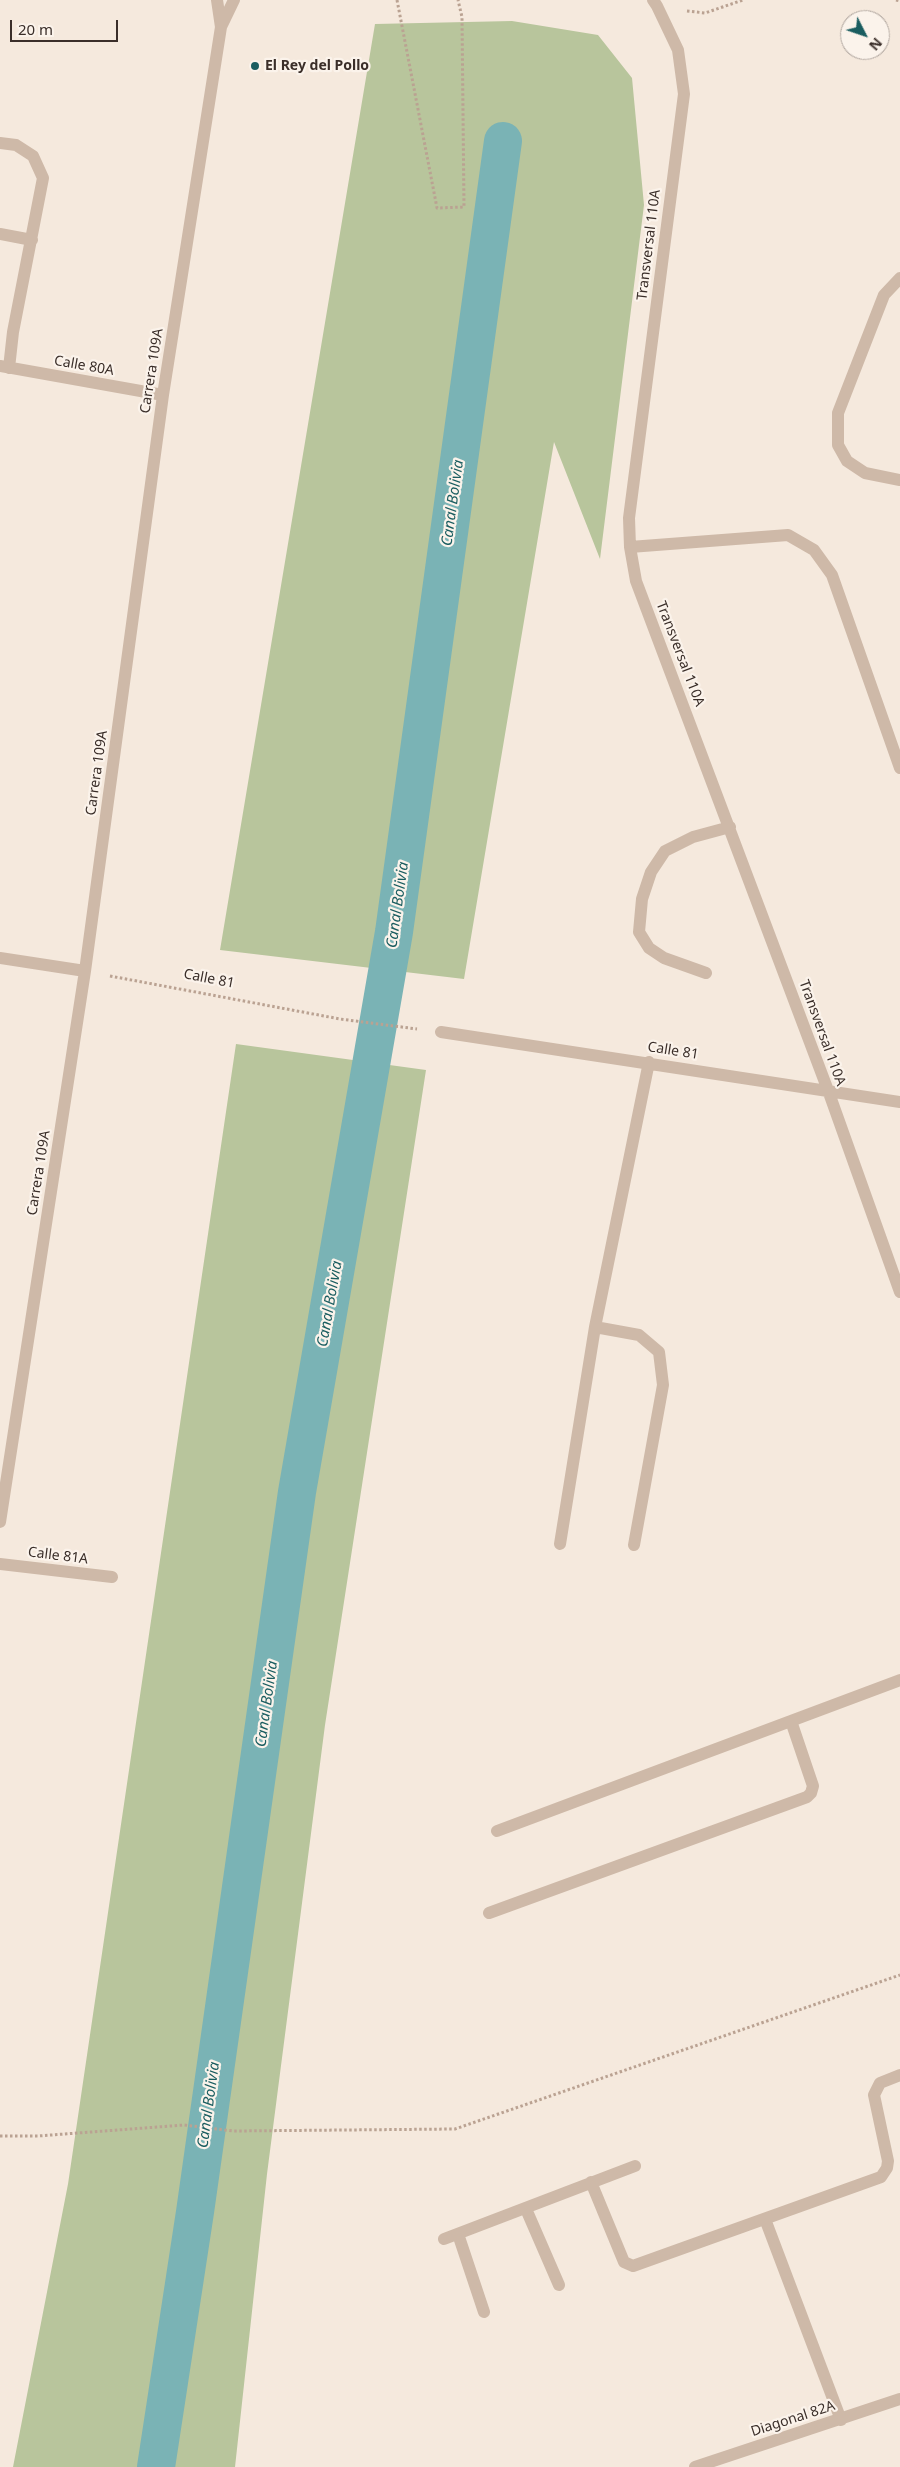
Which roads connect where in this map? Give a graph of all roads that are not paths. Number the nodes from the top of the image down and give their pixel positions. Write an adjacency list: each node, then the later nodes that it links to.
1 (217, 0): 4 (street, Carrera 109A)
2 (234, 0): 4 (street, Carrera 109A)
3 (652, 0): 12 (street, Transversal 110A)
4 (221, 27): 10 (street, Carrera 109A)
5 (0, 143): 7 (street)
6 (0, 234): 7 (street)
7 (32, 240): 9 (street)
8 (900, 278): 11 (street)
9 (4, 367): 10 (street, Calle 80A)
10 (163, 395): 16 (street, Carrera 109A)
11 (900, 480)
12 (630, 546): 13 (street); 14 (street, Transversal 110A)
13 (900, 768)
14 (730, 827): 17 (street); 20 (street, Transversal 110A)
15 (0, 958): 16 (street)
16 (85, 971): 24 (street, Carrera 109A)
17 (706, 973)
18 (441, 1032): 19 (street, Calle 81)
19 (650, 1062): 20 (street, Calle 81); 23 (street)
20 (829, 1093): 21 (street, Calle 81); 22 (street, Transversal 110A)
21 (900, 1102)
22 (900, 1292)
23 (595, 1327): 25 (street); 26 (street)
24 (0, 1522)
25 (560, 1544)
26 (634, 1545)
27 (0, 1564): 28 (street, Calle 81A)
28 (112, 1577)
29 (900, 1680): 30 (street)
30 (791, 1721): 31 (street); 32 (street)
31 (498, 1831)
32 (489, 1913)
33 (900, 2075): 37 (street)
34 (635, 2166): 35 (street)
35 (591, 2182): 36 (street); 37 (street)
36 (526, 2209): 38 (street); 40 (street)
37 (765, 2219): 43 (street)
38 (458, 2234): 39 (street); 41 (street)
39 (444, 2239)
40 (559, 2285)
41 (484, 2312)
42 (900, 2399): 43 (street, Diagonal 82A)
43 (841, 2420): 44 (street, Diagonal 82A)
44 (695, 2467)

